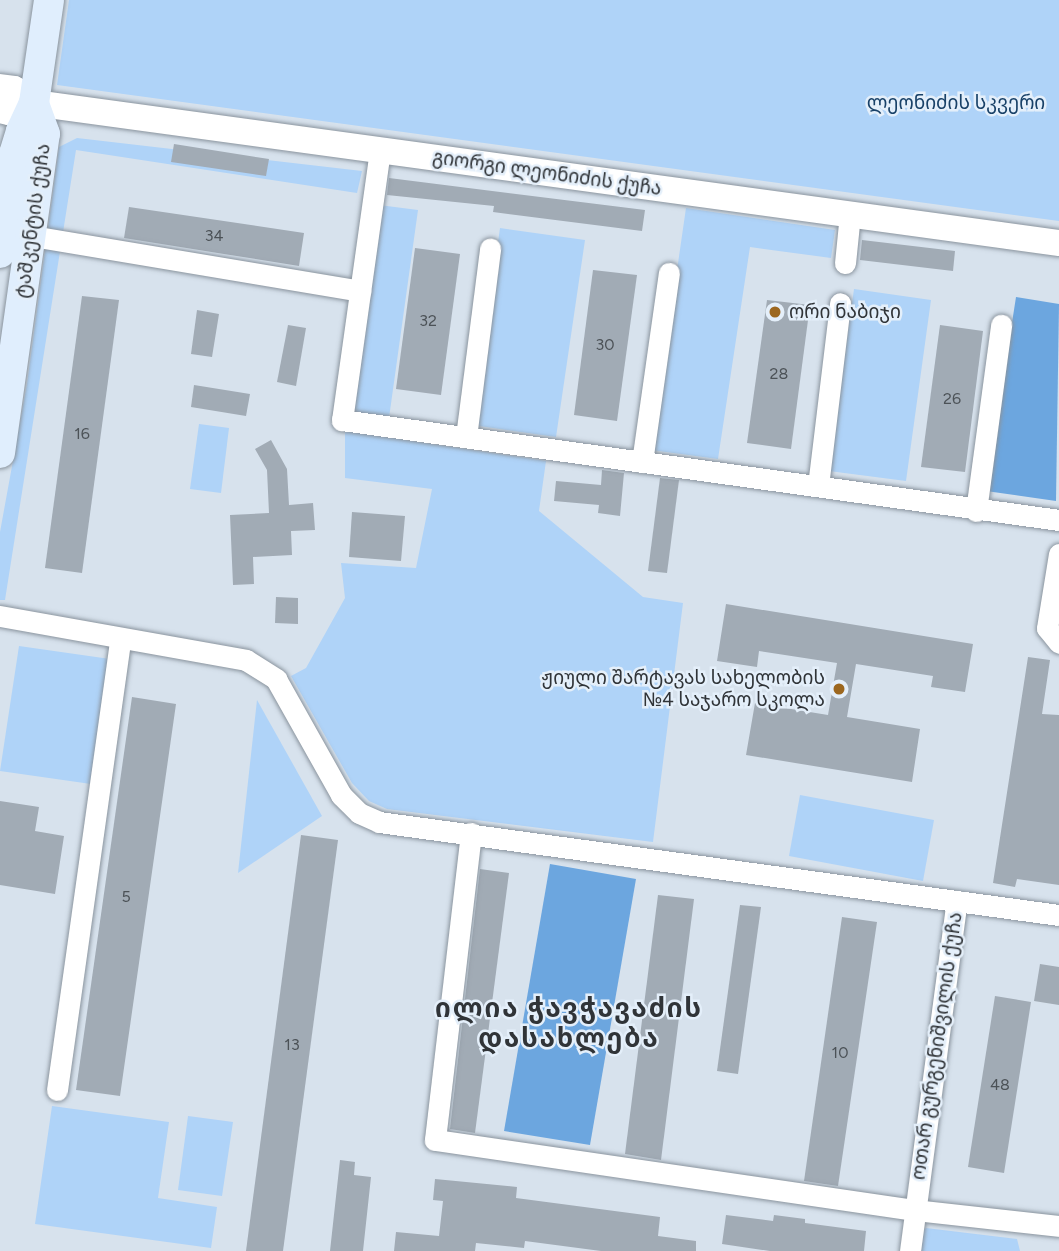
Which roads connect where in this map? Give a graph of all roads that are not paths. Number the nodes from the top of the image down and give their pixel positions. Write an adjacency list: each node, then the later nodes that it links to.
1 (49, 0): 3 (main road)
2 (0, 87): 3 (street, გიორგი ლეონიძის ქუჩა)
3 (34, 103): 4 (street, გიორგი ლეონიძის ქუჩა); 5 (street, გიორგი ლეონიძის ქუჩა); 7 (main road, ტაშკენტის ქუჩა); 10 (main road, ტაშკენტის ქუჩა)
4 (0, 110)
5 (380, 150): 6 (street, გიორგი ლეონიძის ქუჩა); 13 (street)
6 (850, 214): 8 (street, გიორგი ლეონიძის ქუჩა); 11 (street)
7 (32, 236): 13 (street); 17 (main road, ტაშკენტის ქუჩა)
8 (1059, 243)
9 (490, 248): 16 (street)
10 (0, 253)
11 (845, 262)
12 (669, 273): 18 (street)
13 (360, 291): 16 (street)
14 (840, 303): 19 (street)
15 (1001, 325): 20 (street)
16 (466, 437): 18 (street)
17 (0, 453)
18 (642, 462): 19 (street)
19 (818, 486): 20 (street)
20 (976, 510): 21 (street)
21 (1059, 520)
22 (1059, 554): 25 (street)
23 (0, 616): 24 (street)
24 (120, 639): 26 (street); 29 (street)
25 (1059, 643)
26 (471, 833): 27 (street); 30 (street)
27 (957, 901): 28 (street, ოთარ გურგენიშვილის ქუჩა); 30 (street, ოთარ გურგენიშვილის ქუჩა)
28 (1059, 915)
29 (57, 1090)
30 (915, 1210): 31 (street); 32 (street, ოთარ გურგენიშვილის ქუჩა)
31 (1059, 1226)
32 (910, 1251)

